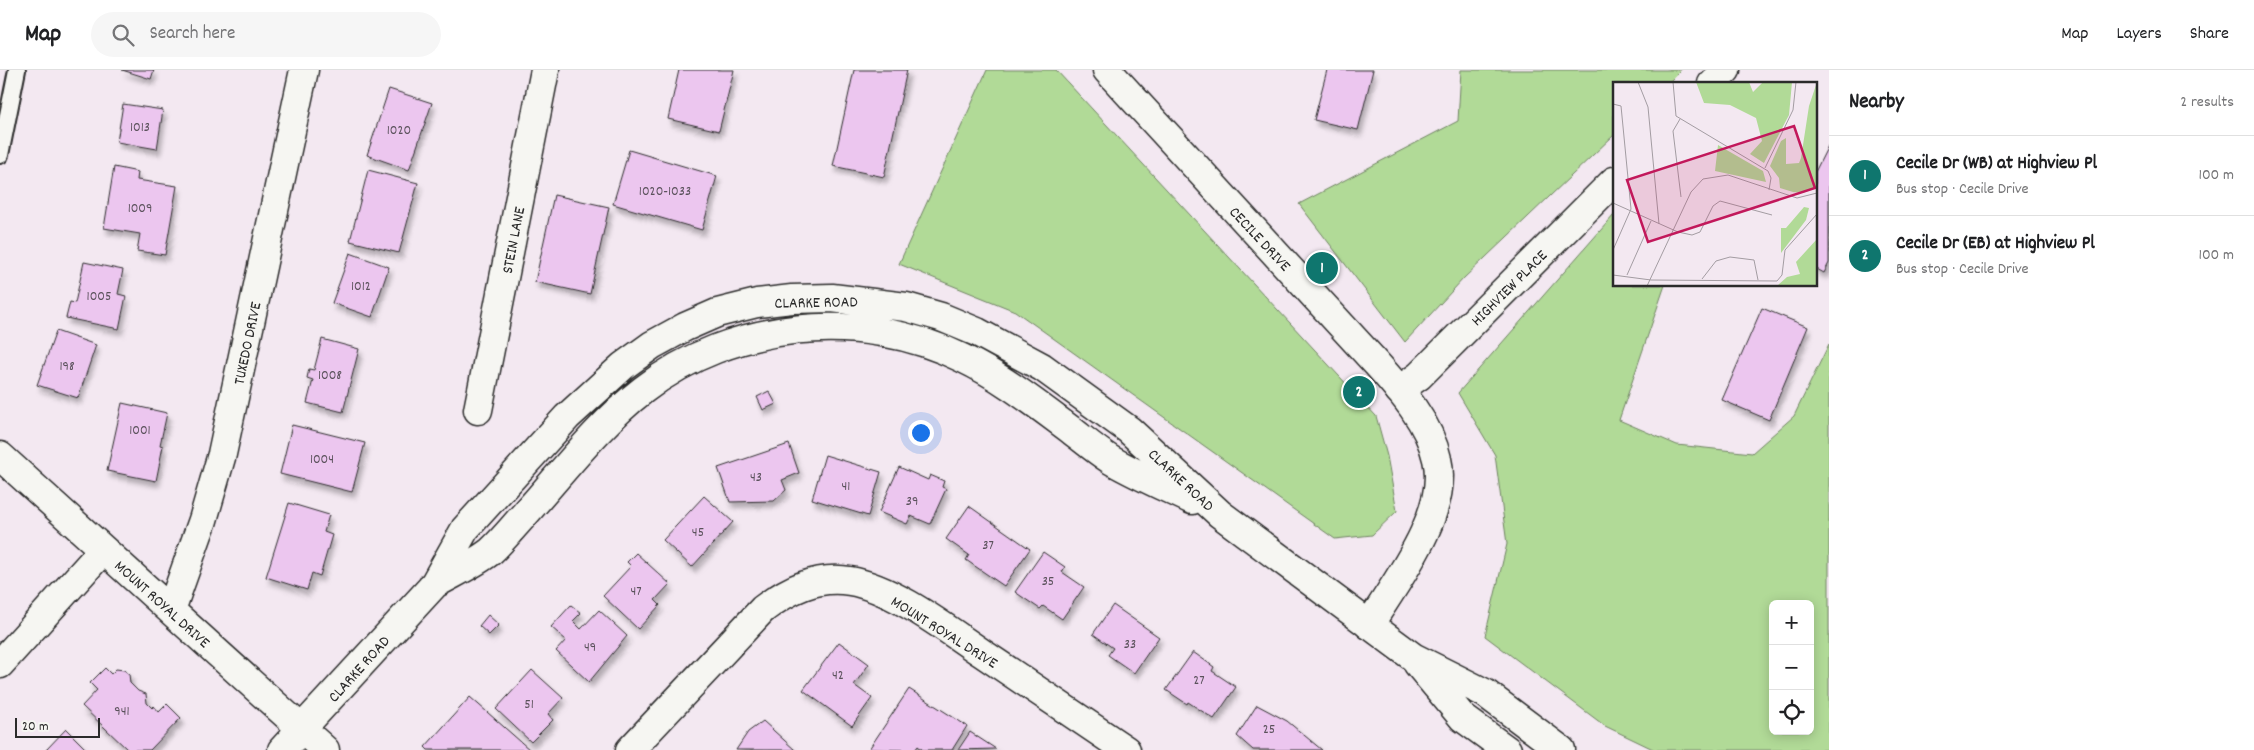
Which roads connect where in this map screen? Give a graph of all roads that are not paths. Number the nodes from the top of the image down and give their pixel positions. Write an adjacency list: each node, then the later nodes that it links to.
1 (17, 70): 7 (lane)
2 (304, 70): 13 (street, TUXEDO DRIVE)
3 (545, 70): 10 (street, STEIN LANE)
4 (1107, 70): 9 (street, CECILE DRIVE)
5 (1726, 70): 6 (street)
6 (1714, 82)
7 (0, 155)
8 (1613, 182): 9 (street, HIGHVIEW PLACE)
9 (1399, 390): 14 (street, CECILE DRIVE)
10 (478, 410)
11 (0, 456): 12 (street, MOUNT ROYAL DRIVE)
12 (104, 550): 13 (street, MOUNT ROYAL DRIVE); 16 (street)
13 (171, 610): 17 (street, MOUNT ROYAL DRIVE)
14 (1369, 625): 15 (street, CLARKE ROAD); 17 (street, CLARKE ROAD)
15 (1413, 657): 22 (street, CLARKE ROAD); 23 (street, CLARKE ROAD)
16 (0, 664)
17 (302, 728): 18 (street, CLARKE ROAD); 19 (street, MOUNT ROYAL DRIVE)
18 (282, 750)
19 (325, 750)
20 (630, 750): 21 (street, MOUNT ROYAL DRIVE)
21 (1126, 750)
22 (1507, 750)
23 (1561, 750)

